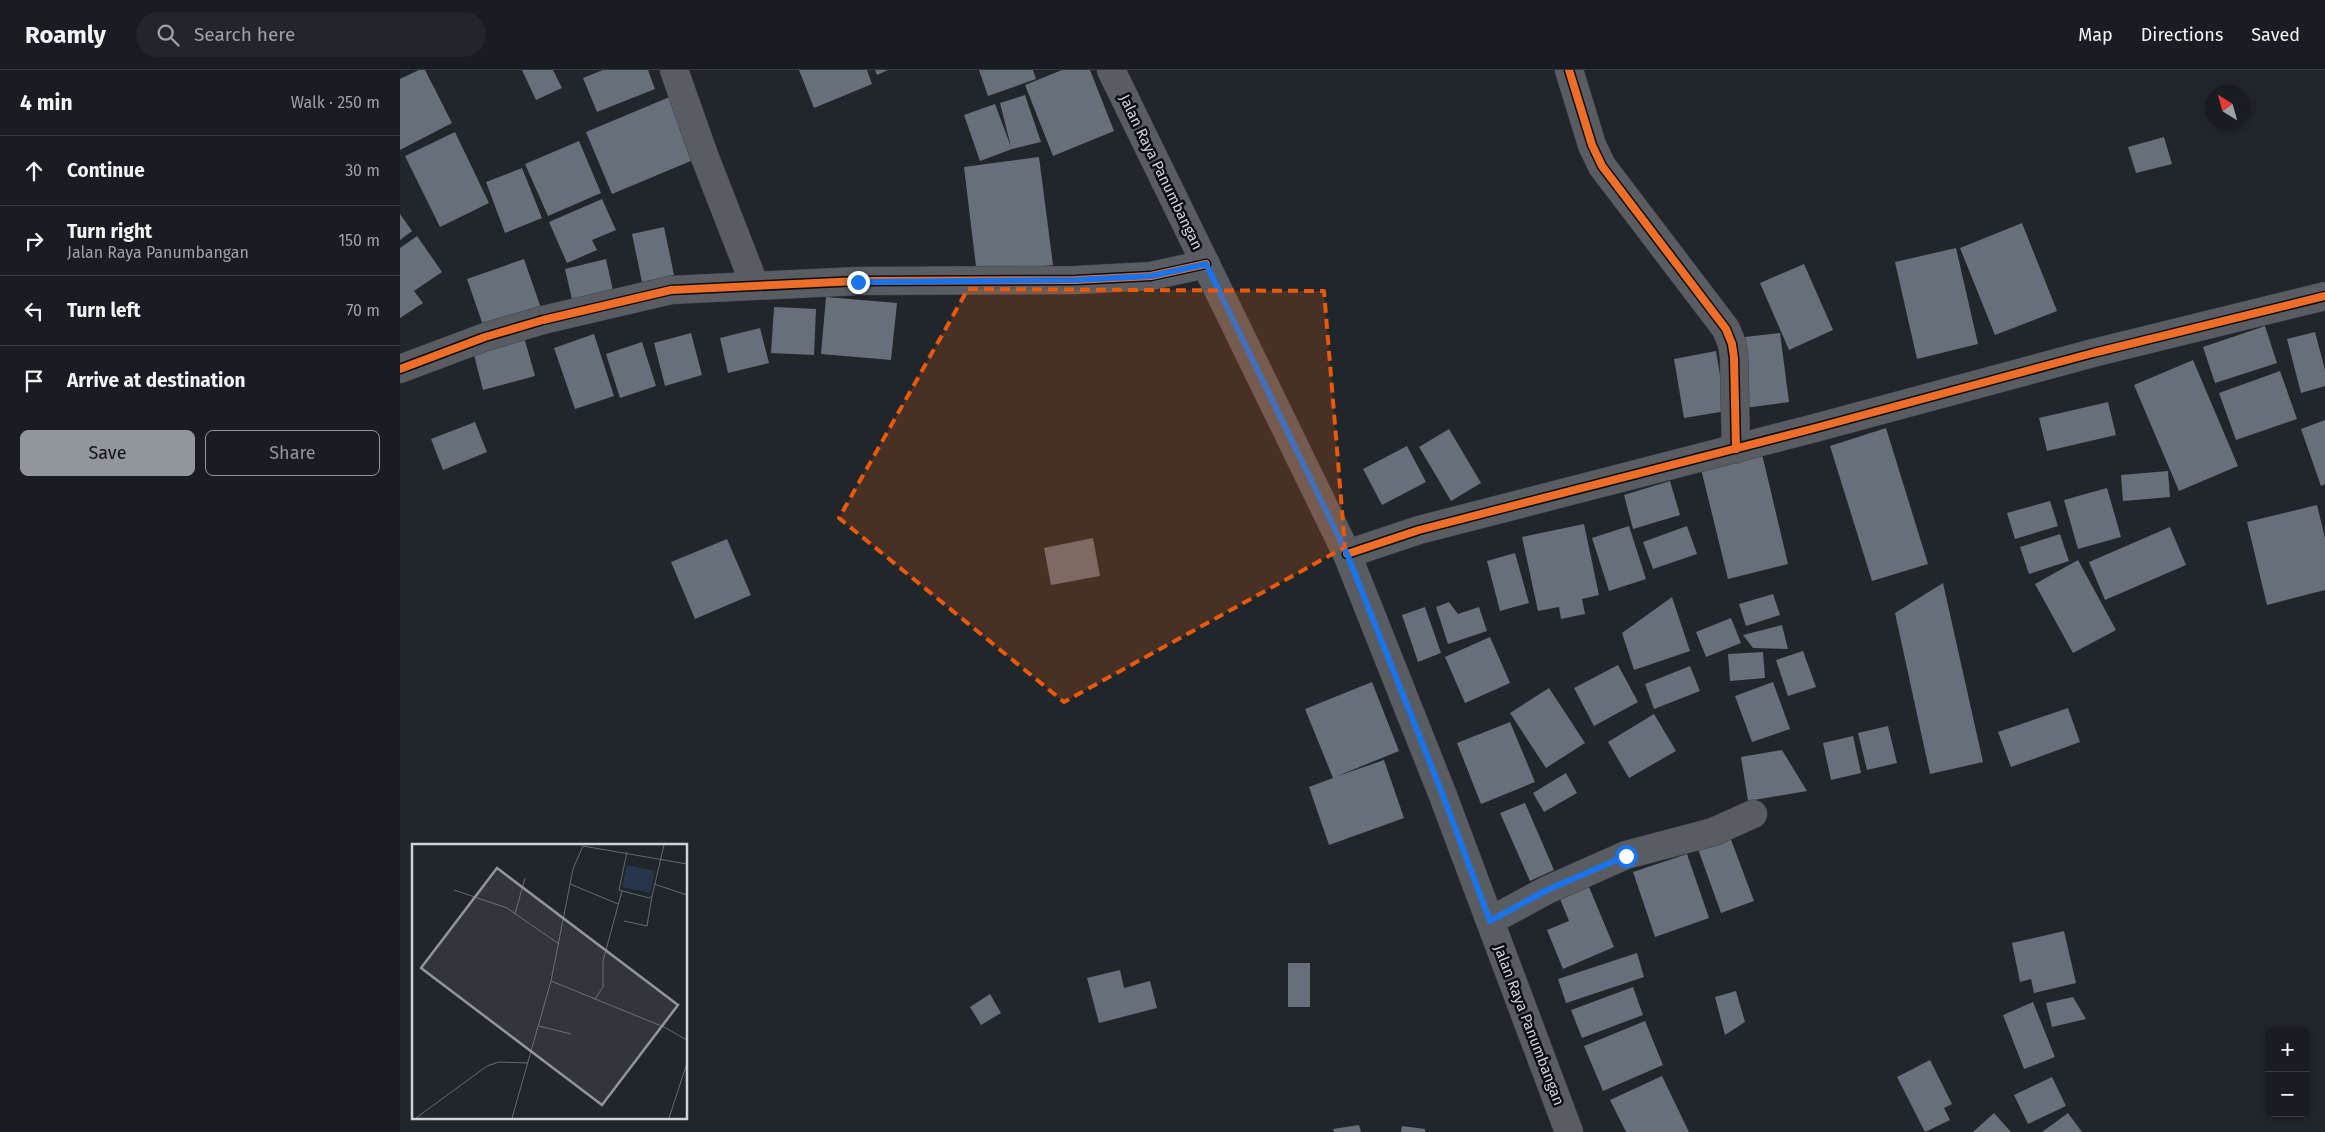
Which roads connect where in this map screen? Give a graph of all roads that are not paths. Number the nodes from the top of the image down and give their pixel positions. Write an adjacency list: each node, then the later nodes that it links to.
1 (674, 70): 5 (street)
2 (1111, 70): 4 (street, Jalan Raya Panumbangan)
3 (1569, 70): 8 (street)
4 (1206, 264): 5 (street); 9 (street, Jalan Raya Panumbangan)
5 (754, 286): 7 (street)
6 (2325, 296): 8 (street)
7 (400, 369)
8 (1736, 449): 9 (street)
9 (1347, 554): 11 (street, Jalan Raya Panumbangan)
10 (1753, 814): 11 (street)
11 (1490, 921): 12 (street, Jalan Raya Panumbangan)
12 (1569, 1132)

